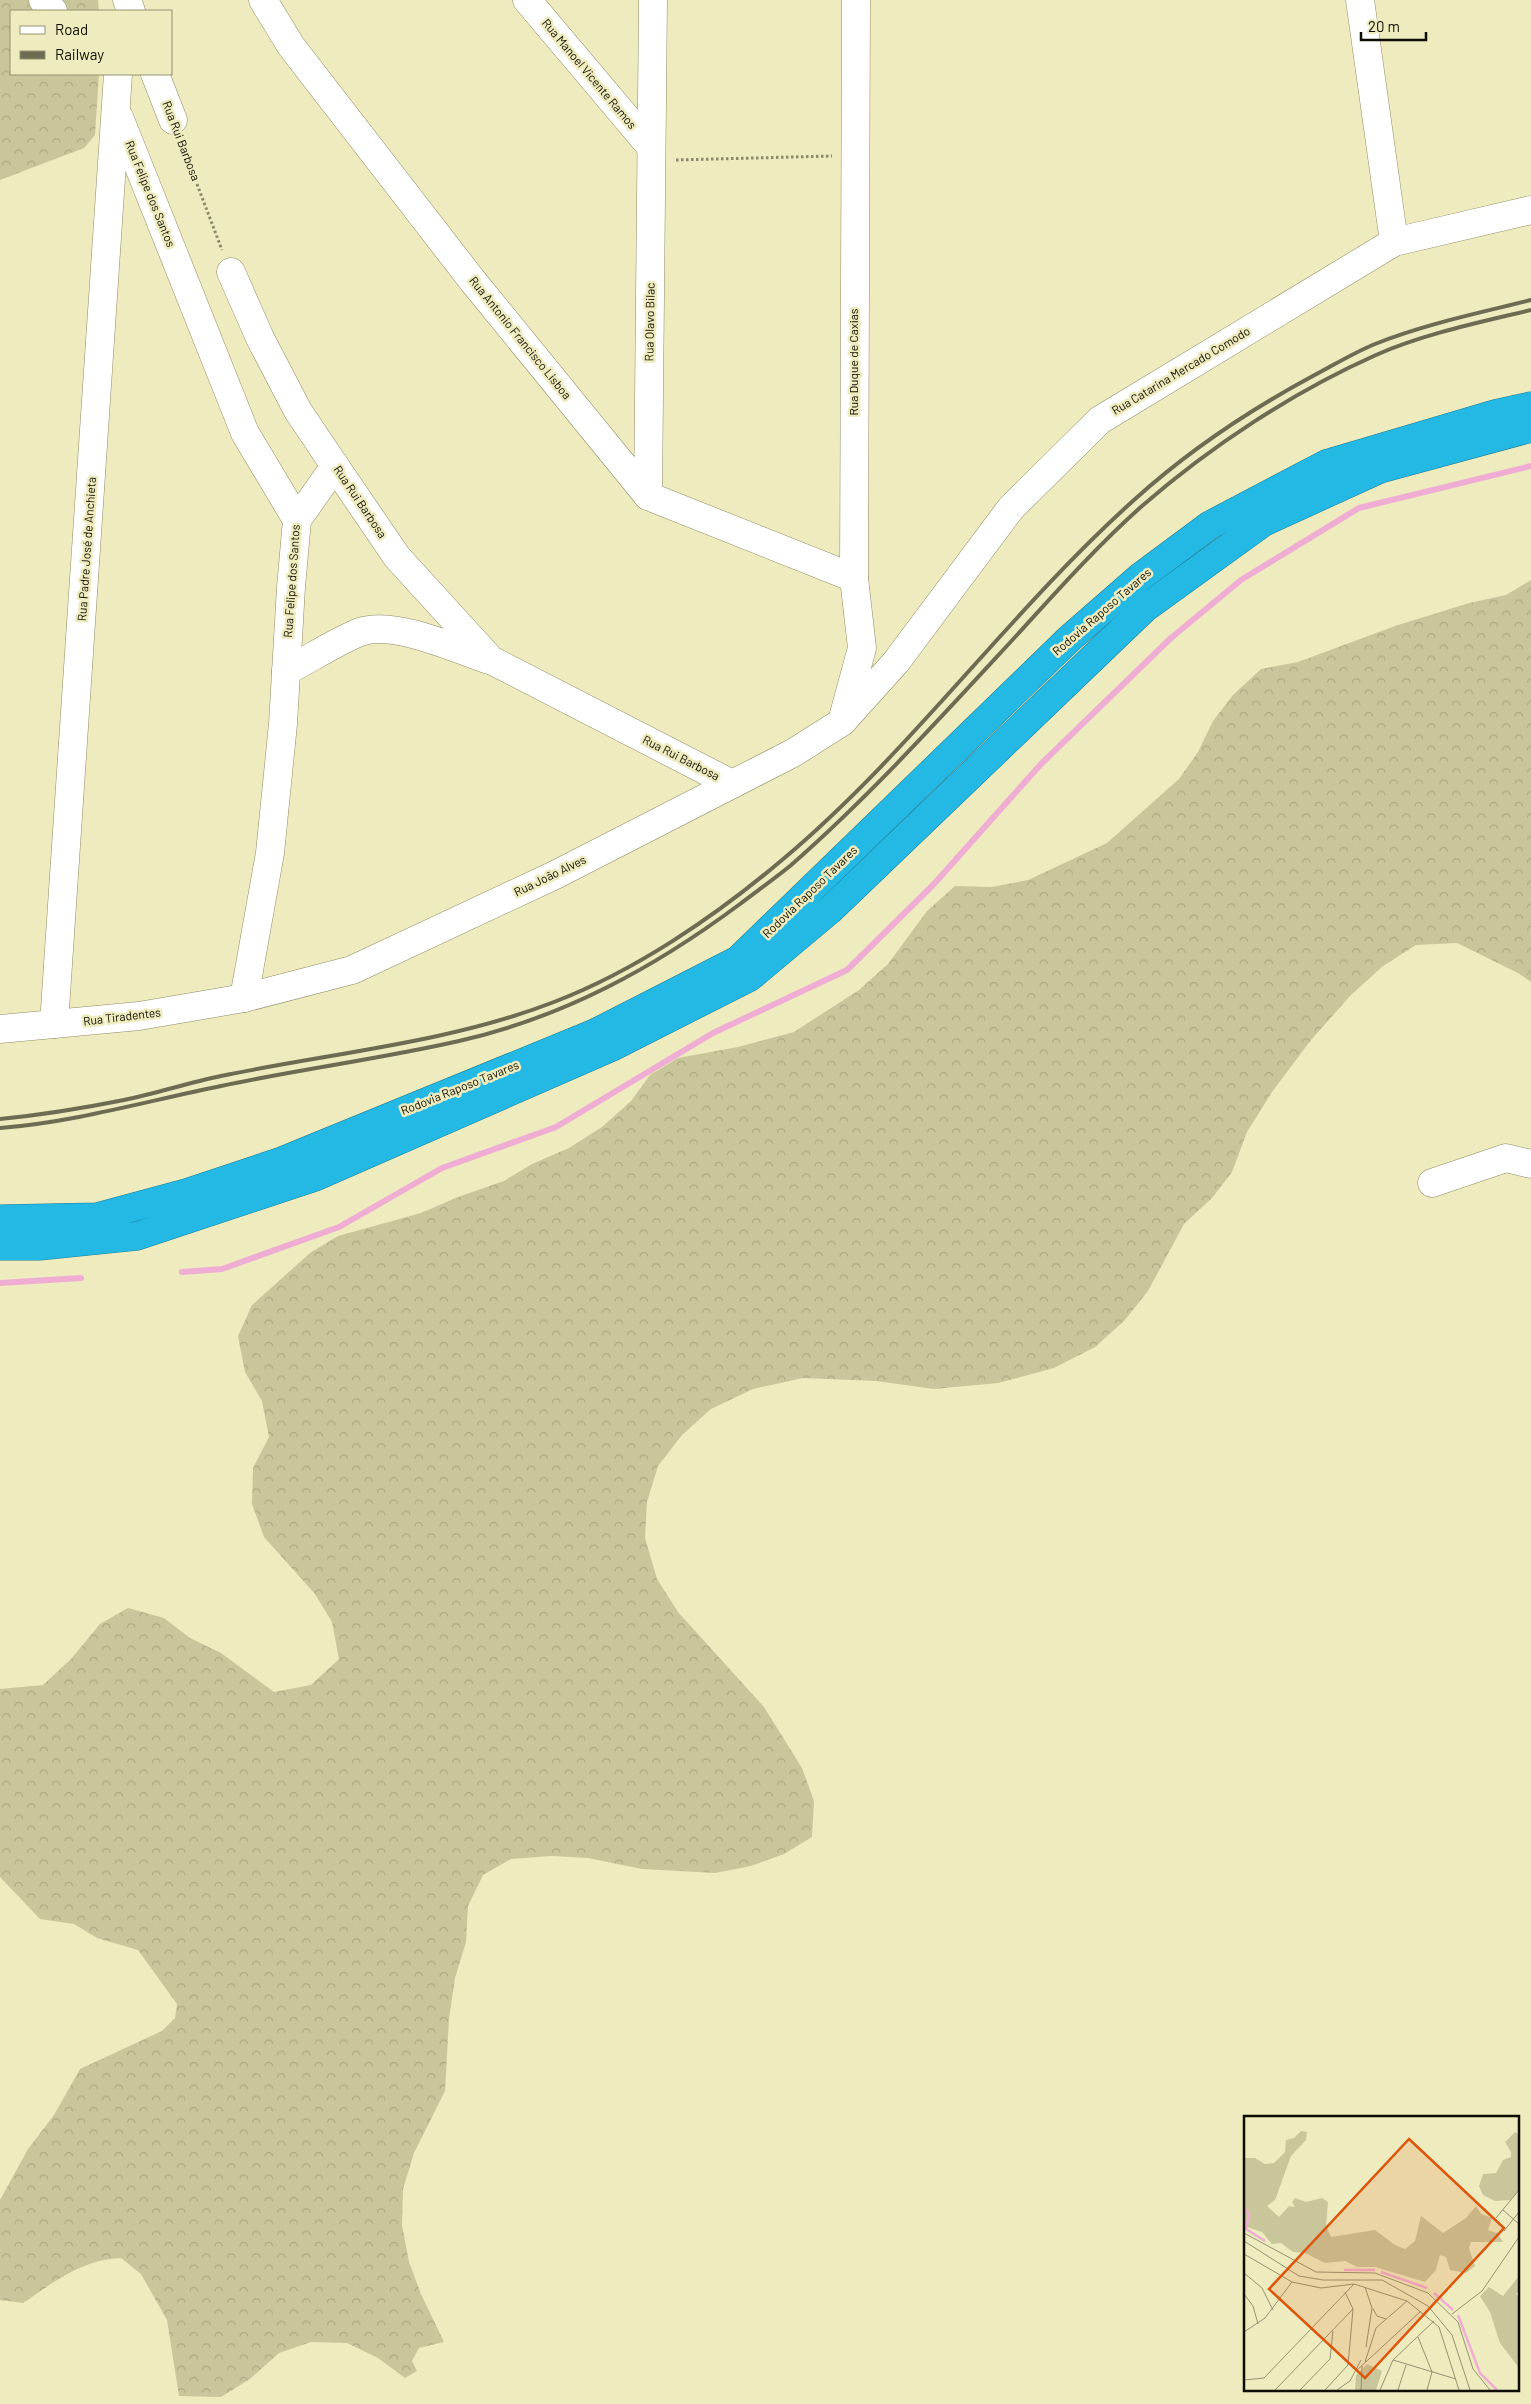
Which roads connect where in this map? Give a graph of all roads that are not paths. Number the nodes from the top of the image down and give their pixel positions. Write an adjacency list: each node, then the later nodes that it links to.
1 (43, 0): 7 (street)
2 (263, 0): 18 (street, Rua Antonio Francisco Lisboa)
3 (528, 0): 11 (street, Rua Manoel Vicente Ramos)
4 (653, 0): 11 (street, Rua Olavo Bilac)
5 (856, 0): 20 (street, Rua Duque de Caxias)
6 (1360, 0): 13 (street)
7 (52, 10)
8 (155, 75): 10 (street, Rua Rui Barbosa)
9 (115, 85): 19 (street, Rua Felipe dos Santos); 26 (street, Rua Padre José de Anchieta)
10 (173, 120)
11 (650, 147): 18 (street, Rua Olavo Bilac)
12 (1531, 210): 13 (street, Rua Catarina Mercado Comodo)
13 (1394, 242): 23 (street, Rua Catarina Mercado Comodo)
14 (231, 272): 17 (street, Rua Rui Barbosa)
15 (1531, 406): 30 (highway, Rodovia Raposo Tavares)
16 (1531, 428): 31 (highway, Rodovia Raposo Tavares)
17 (335, 466): 19 (street); 21 (street, Rua Rui Barbosa)
18 (648, 496): 20 (street, Rua Antonio Francisco Lisboa)
19 (297, 520): 22 (street, Rua Felipe dos Santos)
20 (854, 578): 23 (street, Rua Duque de Caxias)
21 (491, 660): 22 (street); 24 (street, Rua Rui Barbosa)
22 (286, 671): 25 (street, Rua Felipe dos Santos)
23 (842, 722): 24 (street, Rua João Alves)
24 (732, 784): 25 (street, Rua João Alves)
25 (244, 998): 26 (street, Rua Tiradentes)
26 (54, 1024): 27 (street, Rua Tiradentes)
27 (0, 1029)
28 (1531, 1164): 29 (street)
29 (1432, 1183)
30 (0, 1219)
31 (0, 1246)

